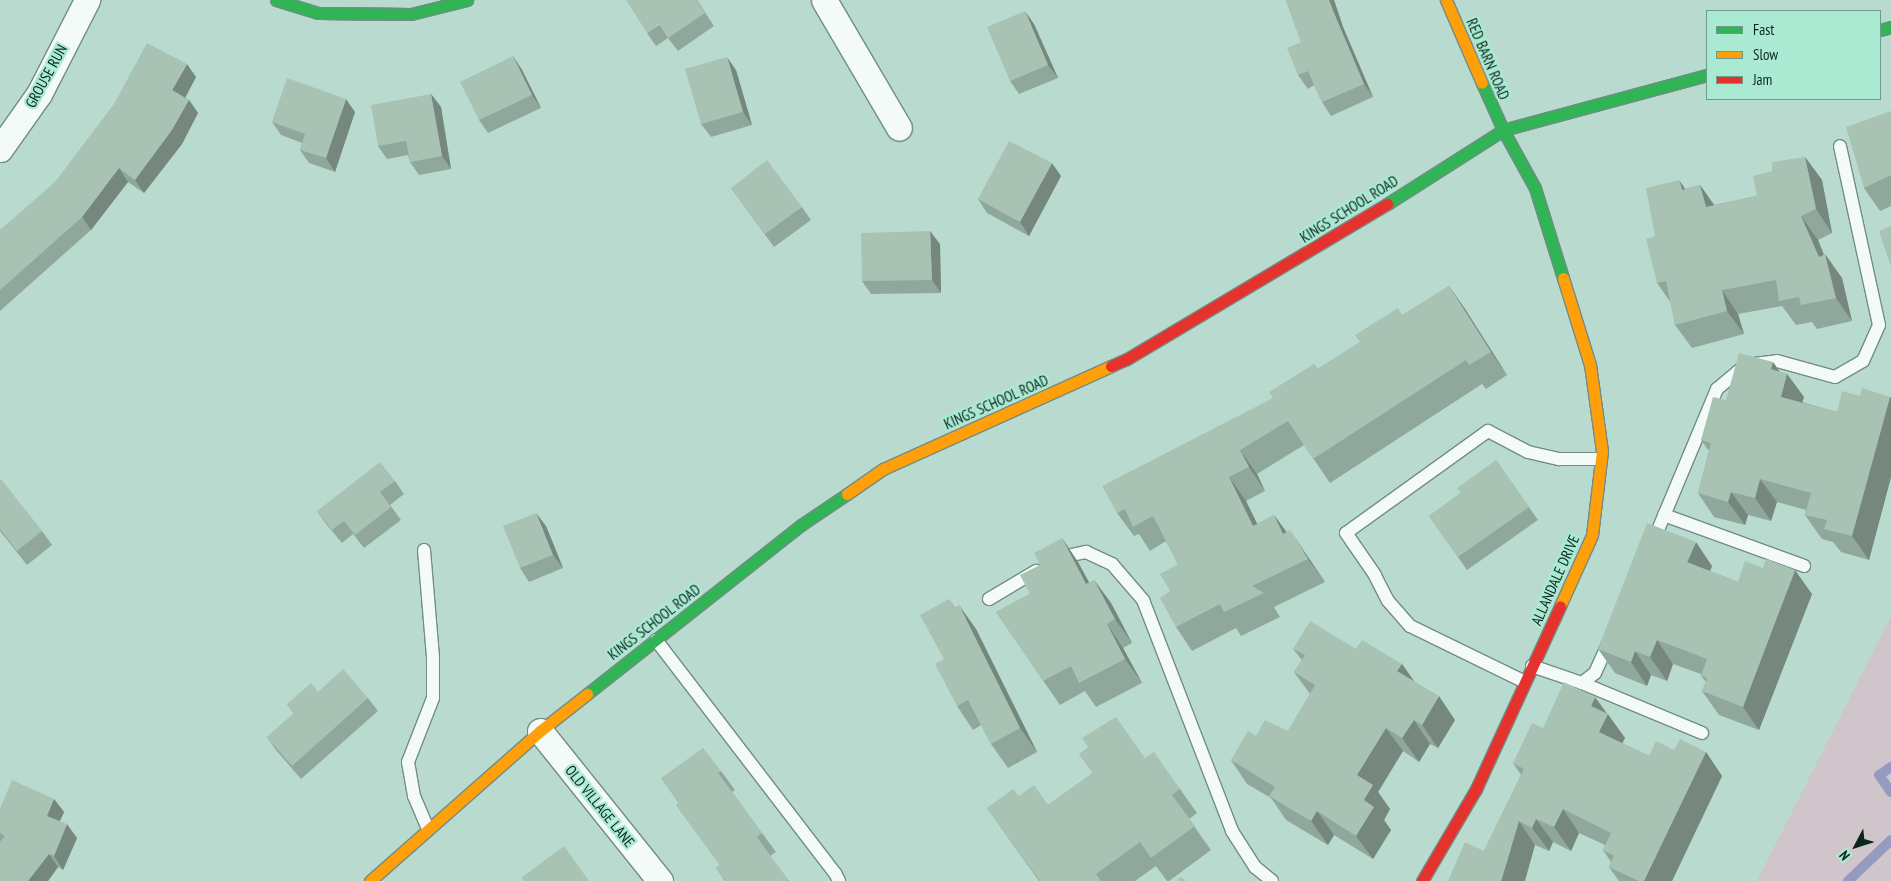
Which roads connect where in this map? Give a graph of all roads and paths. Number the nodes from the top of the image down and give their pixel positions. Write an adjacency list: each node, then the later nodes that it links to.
1 (87, 0): 10 (street, GROUSE RUN)
2 (276, 0): 3 (street)
3 (467, 0)
4 (824, 0): 7 (street)
5 (1446, 0): 8 (street, RED BARN ROAD)
6 (1706, 75): 8 (street, KINGS SCHOOL ROAD)
7 (899, 128)
8 (1503, 130): 11 (street, ALLANDALE DRIVE); 18 (street, KINGS SCHOOL ROAD)
9 (1840, 146): 12 (lane)
10 (0, 149)
11 (1600, 458): 19 (street, ALLANDALE DRIVE); 20 (lane)
12 (1664, 515): 14 (lane); 15 (lane)
13 (424, 550): 24 (lane)
14 (1649, 550)
15 (1804, 566)
16 (989, 599): 28 (lane)
17 (1615, 629): 21 (lane)
18 (656, 640): 22 (street, KINGS SCHOOL ROAD); 27 (lane)
19 (1532, 666): 20 (street, ALLANDALE DRIVE); 21 (lane)
20 (1525, 682): 29 (street, ALLANDALE DRIVE)
21 (1582, 683): 23 (lane)
22 (540, 731): 24 (street, KINGS SCHOOL ROAD); 26 (street, OLD VILLAGE LANE)
23 (1702, 733)
24 (428, 830): 25 (street, KINGS SCHOOL ROAD)
25 (370, 881)
26 (660, 881)
27 (839, 881)
28 (1272, 881)
29 (1422, 881)

